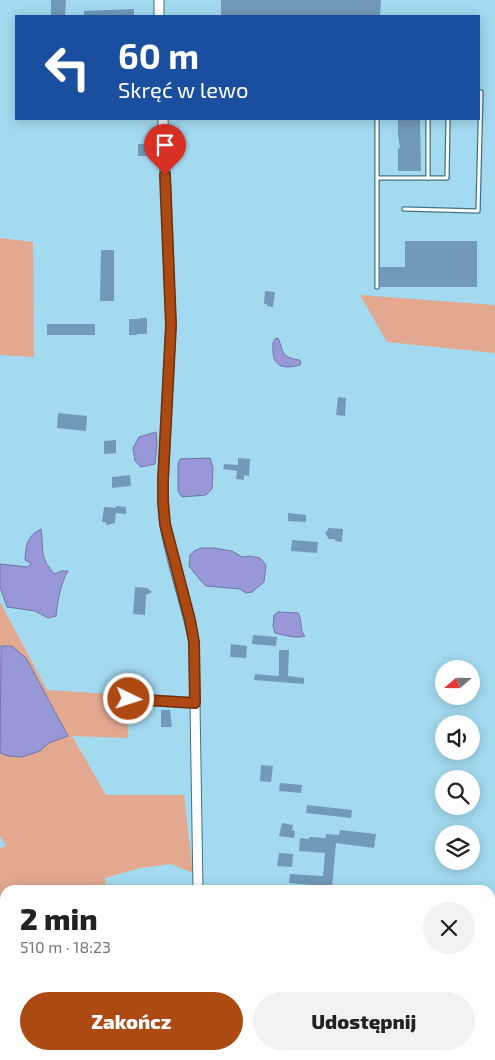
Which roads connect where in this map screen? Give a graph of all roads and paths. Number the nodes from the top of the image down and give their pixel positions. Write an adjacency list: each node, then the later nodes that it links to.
1 (159, 0): 2 (street)
2 (159, 15)
3 (480, 92): 10 (lane)
4 (163, 120): 13 (street)
5 (377, 120): 8 (lane)
6 (428, 120): 9 (lane)
7 (448, 120): 9 (lane)
8 (377, 178): 9 (lane); 11 (lane)
9 (428, 178)
10 (404, 209)
11 (377, 287)
12 (129, 699): 13 (lane)
13 (195, 703): 14 (street)
14 (198, 885)

